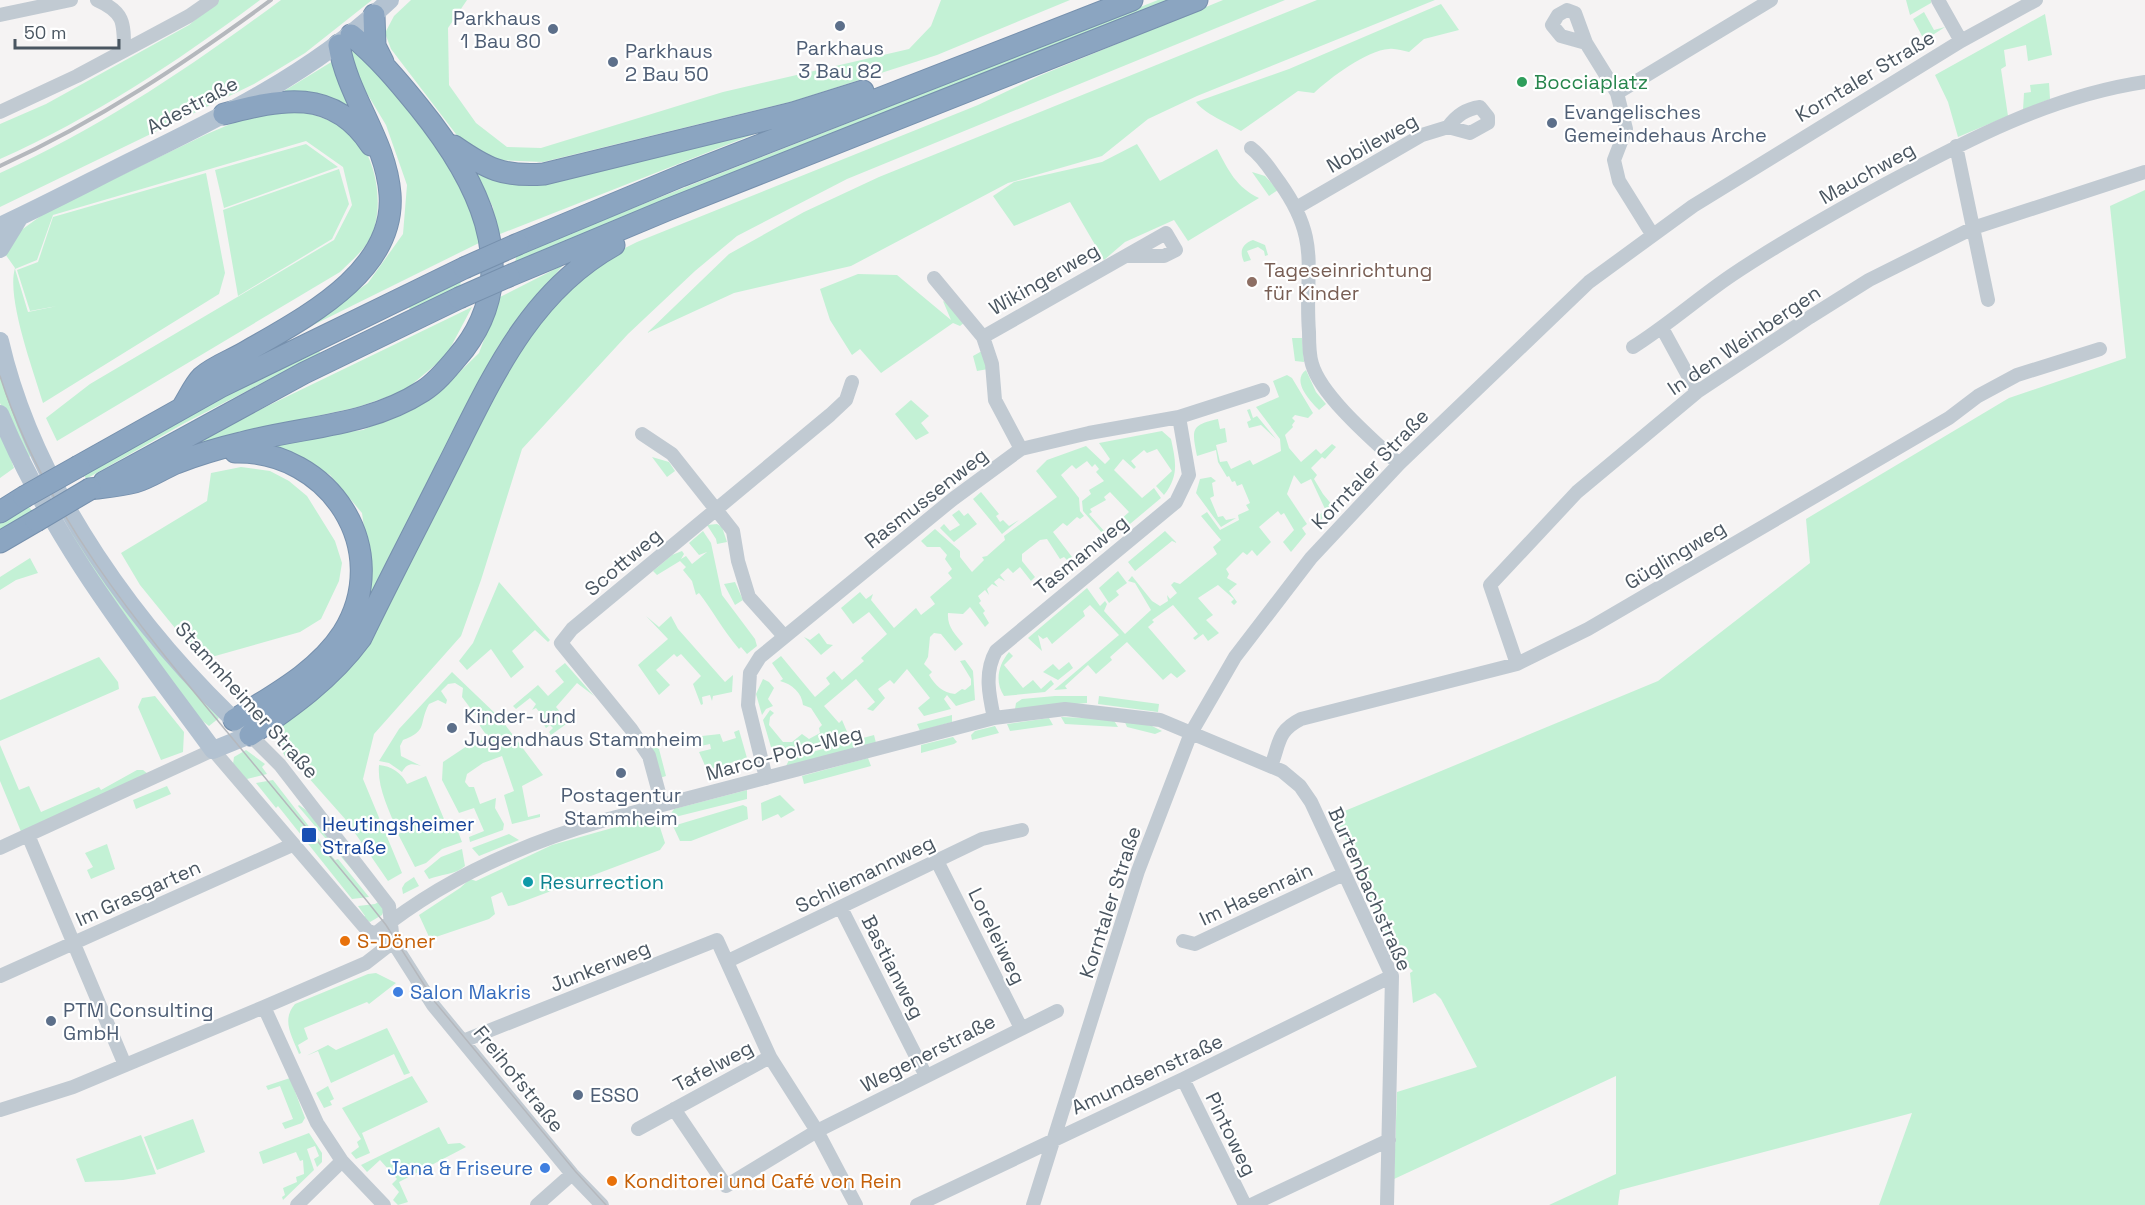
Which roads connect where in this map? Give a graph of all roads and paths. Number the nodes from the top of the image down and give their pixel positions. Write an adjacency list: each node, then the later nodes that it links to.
1 (71, 0): 10 (street)
2 (97, 0): 15 (street)
3 (212, 0): 15 (street)
4 (390, 0): 11 (main road, Adestraße)
5 (1132, 0): 17 (highway)
6 (1197, 0): 29 (highway)
7 (1772, 0): 19 (street)
8 (1938, 0): 13 (street)
9 (2036, 0): 13 (street, Korntaler Straße)
10 (0, 15)
11 (374, 15): 12 (main road, Adestraße); 16 (highway)
12 (345, 40): 16 (highway); 21 (main road, Adestraße); 26 (highway)
13 (1961, 40): 33 (street, Korntaler Straße)
14 (1586, 43): 19 (street)
15 (124, 50): 20 (street)
16 (383, 63): 23 (highway)
17 (939, 76): 23 (highway); 46 (highway, bridge)
18 (2145, 82): 24 (street, Mauchweg)
19 (1617, 93): 33 (street)
20 (0, 112)
21 (224, 114): 26 (highway); 30 (main road, Adestraße)
22 (1448, 127): 22 (street, Nobileweg); 28 (street, Nobileweg)
23 (446, 140): 51 (highway)
24 (1956, 146): 32 (street); 38 (street, Mauchweg)
25 (1251, 148): 28 (street)
26 (383, 165): 46 (highway)
27 (2145, 172): 32 (street, In den Weinbergen)
28 (1296, 208): 52 (street)
29 (667, 210): 53 (highway, bridge); 62 (highway)
30 (20, 217): 31 (main road, Adestraße); 34 (main road)
31 (0, 226)
32 (1973, 228): 37 (street); 45 (street, In den Weinbergen)
33 (1653, 234): 52 (street, Korntaler Straße)
34 (0, 249)
35 (1126, 256): 39 (street, Wikingerweg)
36 (934, 278): 39 (street, Wikingerweg)
37 (1988, 300)
38 (1662, 328): 41 (street, Mauchweg); 45 (street)
39 (983, 337): 50 (street, Wikingerweg)
40 (0, 341): 60 (main road, Stammheimer Straße)
41 (1633, 347)
42 (2100, 349): 58 (street, Güglingweg)
43 (852, 382): 54 (street, Scottweg)
44 (1263, 390): 48 (street, Rasmussenweg)
45 (1697, 392): 58 (street, In den Weinbergen)
46 (182, 408): 55 (highway, bridge)
47 (0, 414): 63 (main road)
48 (1179, 417): 50 (street, Rasmussenweg); 59 (street, Tasmanweg)
49 (642, 434): 54 (street)
50 (1021, 449): 57 (street, Rasmussenweg)
51 (213, 452): 53 (highway); 60 (highway)
52 (1399, 464): 61 (street, Korntaler Straße)
53 (90, 489): 56 (highway, bridge)
54 (718, 509): 57 (street); 66 (street, Scottweg)
55 (0, 512)
56 (0, 543)
57 (784, 636): 65 (street, Rasmussenweg)
58 (1517, 664): 64 (street, Güglingweg)
59 (994, 718): 61 (street, Marco-Polo-Weg); 65 (street, Marco-Polo-Weg)
60 (234, 720): 62 (main road, Stammheimer Straße); 63 (main road)
61 (1191, 733): 64 (street, Burtenbachstraße); 94 (street, Korntaler Straße)
62 (250, 735): 63 (main road); 74 (street, Stammheimer Straße)
63 (213, 750): 68 (street); 69 (street)
64 (1271, 766): 72 (street, Burtenbachstraße)
65 (766, 778): 66 (street, Marco-Polo-Weg)
66 (662, 804): 74 (street, Marco-Polo-Weg)
67 (1022, 830): 71 (street, Schliemannweg)
68 (28, 835): 70 (street); 78 (street)
69 (292, 845): 75 (street); 78 (street, Im Grasgarten)
70 (0, 848)
71 (937, 861): 73 (street, Schliemannweg); 84 (street, Loreleiweg)
72 (1344, 874): 76 (street, Im Hasenrain); 81 (street, Burtenbachstraße)
73 (841, 908): 79 (street, Schliemannweg); 88 (street, Bastianweg)
74 (391, 921): 75 (street, Marco-Polo-Weg); 77 (street, Stammheimer Straße)
75 (375, 934): 77 (street)
76 (1183, 941)
77 (393, 942): 82 (street); 85 (street, Freihofstraße)
78 (73, 944): 80 (street, Im Grasgarten); 87 (street)
79 (728, 961): 85 (street, Junkerweg); 86 (street)
80 (0, 976)
81 (1392, 976): 89 (street, Amundsenstraße); 95 (street, Burtenbachstraße)
82 (264, 1007): 87 (street); 96 (street)
83 (1057, 1011): 84 (street, Wegenerstraße)
84 (1021, 1028): 88 (street, Wegenerstraße)
85 (463, 1041): 97 (street, Freihofstraße)
86 (770, 1057): 90 (street, Tafelweg); 93 (street)
87 (125, 1065): 91 (street)
88 (926, 1076): 93 (street, Wegenerstraße)
89 (1183, 1079): 94 (street, Amundsenstraße); 105 (street, Pintoweg)
90 (674, 1109): 92 (street, Tafelweg); 93 (street, Tafelweg)
91 (0, 1110)
92 (638, 1129)
93 (817, 1131): 102 (street)
94 (1055, 1139): 103 (street, Amundsenstraße); 104 (street, Korntaler Straße)
95 (1389, 1140): 106 (street); 107 (street, Burtenbachstraße)
96 (342, 1161): 98 (street); 99 (street)
97 (572, 1174): 100 (street); 101 (street, Freihofstraße)
98 (297, 1205)
99 (384, 1205)
100 (537, 1205)
101 (602, 1205)
102 (856, 1205)
103 (917, 1205)
104 (1033, 1205)
105 (1245, 1205)
106 (1251, 1205)
107 (1387, 1205)

